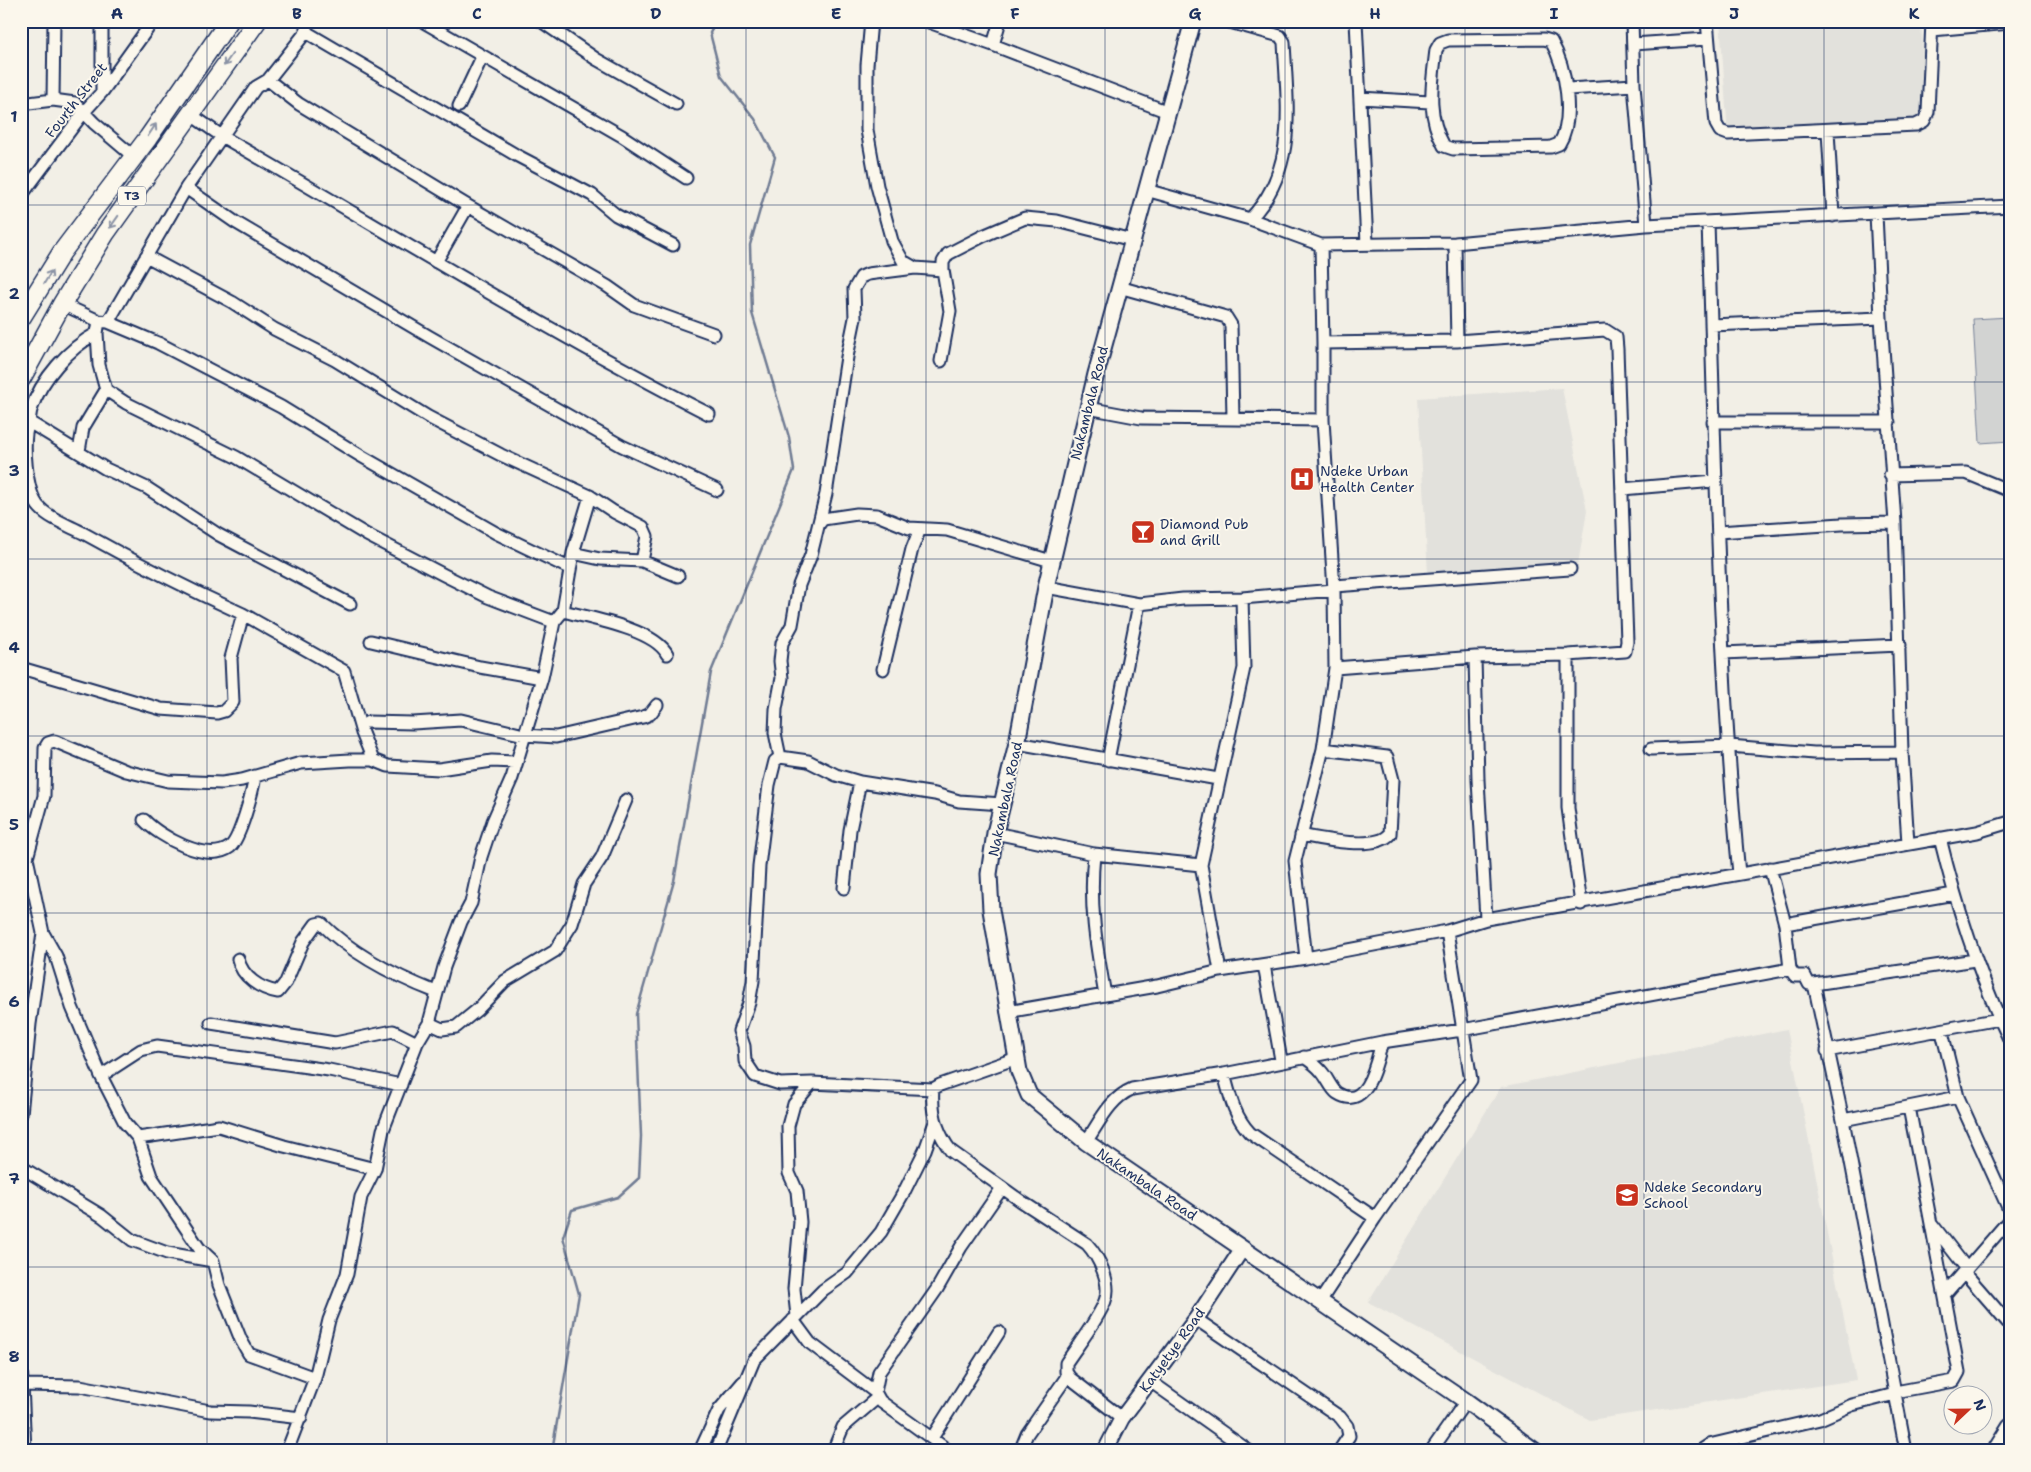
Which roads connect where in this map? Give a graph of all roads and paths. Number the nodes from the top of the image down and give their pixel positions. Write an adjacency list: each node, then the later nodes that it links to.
1 (54, 21): 28 (street)
2 (102, 21): 26 (street)
3 (229, 21): 38 (highway, T3, one-way to 3)
4 (257, 21): 35 (highway, T3, one-way to 35)
5 (422, 21): 22 (street)
6 (541, 21): 31 (street)
7 (871, 21): 57 (street)
8 (926, 21): 21 (street)
9 (1000, 21): 21 (street)
10 (1193, 21): 34 (main road, Nakambala Road)
11 (1226, 21): 47 (street)
12 (1356, 21): 27 (street)
13 (1632, 21): 20 (street)
14 (1707, 21): 19 (street)
15 (151, 22): 26 (street, Fourth Street)
16 (2010, 22): 17 (street)
17 (1932, 26): 36 (street)
18 (306, 27): 23 (street); 54 (street)
19 (1707, 39): 20 (street); 36 (street)
20 (1633, 44): 24 (street)
21 (993, 45): 34 (street)
22 (482, 57): 32 (street); 39 (street)
23 (268, 80): 37 (street); 43 (street)
24 (1634, 85): 25 (street); 49 (street)
25 (1568, 89): 29 (street); 29 (street)
26 (102, 92): 33 (street, Fourth Street)
27 (1360, 98): 29 (street); 51 (street)
28 (53, 100): 30 (street); 33 (street)
29 (1430, 102)
30 (21, 104)
31 (676, 104)
32 (459, 106)
33 (84, 112): 38 (street); 42 (street, Fourth Street)
34 (1168, 112): 41 (main road, Nakambala Road)
35 (190, 114): 37 (street); 60 (highway, T3, one-way to 60)
36 (1828, 131): 46 (street)
37 (223, 137): 40 (street); 56 (street)
38 (133, 156): 61 (highway, T3, one-way to 38)
39 (686, 178)
40 (186, 188): 55 (street); 83 (street)
41 (1146, 190): 47 (street); 50 (main road, Nakambala Road)
42 (21, 196)
43 (468, 206): 56 (street); 66 (street)
44 (2010, 206): 45 (street)
45 (1876, 214): 46 (street); 62 (street)
46 (1833, 216): 48 (street)
47 (1250, 219): 53 (street)
48 (1708, 222): 49 (street); 64 (street)
49 (1646, 225): 52 (street)
50 (1132, 240): 58 (street); 59 (main road, Nakambala Road)
51 (1367, 243): 52 (street); 53 (street)
52 (1455, 243): 67 (street)
53 (1321, 245): 68 (street)
54 (673, 246)
55 (146, 256): 63 (street); 85 (street)
56 (436, 262): 73 (street)
57 (915, 268): 58 (street); 87 (street)
58 (943, 270): 69 (street)
59 (1119, 287): 72 (main road, Nakambala Road); 74 (street)
60 (62, 304): 63 (street); 70 (highway, T3)
61 (21, 318)
62 (1881, 318): 64 (street); 78 (street)
63 (103, 322): 65 (street); 93 (street)
64 (1711, 325): 77 (street)
65 (96, 333): 71 (street); 76 (street)
66 (714, 334)
67 (1457, 341): 68 (street); 82 (street)
68 (1323, 343): 75 (street)
69 (941, 361)
70 (21, 379)
71 (106, 390): 79 (street); 103 (street)
72 (1088, 408): 74 (street); 92 (main road, Nakambala Road)
73 (709, 414)
74 (1234, 418): 75 (street)
75 (1323, 420): 97 (street)
76 (29, 422): 79 (street); 102 (street)
77 (1713, 422): 78 (street); 81 (street)
78 (1888, 422): 80 (street)
79 (79, 452): 99 (street)
80 (1890, 475): 84 (street); 86 (street)
81 (1715, 481): 82 (street); 89 (street)
82 (1622, 489): 108 (street)
83 (717, 490)
84 (2010, 491)
85 (590, 496): 90 (street); 91 (street)
86 (1895, 523): 89 (street); 105 (street)
87 (819, 524): 88 (street); 122 (street)
88 (920, 529): 92 (street); 111 (street)
89 (1718, 532): 106 (street)
90 (573, 553): 91 (street); 93 (street)
91 (642, 561): 95 (street)
92 (1052, 561): 96 (main road, Nakambala Road)
93 (569, 568): 101 (street)
94 (1570, 569): 97 (street)
95 (678, 576)
96 (1046, 587): 100 (street); 117 (main road, Nakambala Road)
97 (1334, 588): 98 (street); 112 (street)
98 (1242, 598): 100 (street); 127 (street)
99 (350, 604)
100 (1139, 604): 124 (street)
101 (563, 611): 103 (street); 107 (street)
102 (243, 614): 110 (street); 123 (street)
103 (554, 622): 113 (street)
104 (371, 641): 113 (street)
105 (1900, 645): 106 (street); 121 (street)
106 (1723, 653): 118 (street)
107 (667, 654)
108 (1568, 655): 109 (street); 144 (street)
109 (1475, 657): 112 (street); 145 (street)
110 (21, 668)
111 (883, 668)
112 (1335, 668): 119 (street)
113 (542, 678): 116 (street)
114 (657, 705): 116 (street)
115 (368, 722): 116 (street)
116 (524, 735): 125 (street)
117 (1017, 743): 124 (street); 130 (main road, Nakambala Road)
118 (1730, 746): 120 (street); 121 (street); 141 (street)
119 (1323, 749): 134 (street); 134 (street)
120 (1651, 749)
121 (1902, 752): 136 (street)
122 (780, 757): 128 (street); 173 (street)
123 (373, 760): 125 (street); 126 (street)
124 (1108, 760): 127 (street)
125 (515, 762): 156 (street)
126 (255, 776): 131 (street); 138 (street)
127 (1218, 779): 139 (street)
128 (860, 782): 130 (street); 142 (street)
129 (626, 800): 161 (street)
130 (1002, 804): 133 (main road, Nakambala Road)
131 (144, 820)
132 (2009, 824): 135 (street)
133 (995, 833): 137 (street); 158 (main road, Nakambala Road)
134 (1301, 836): 149 (street)
135 (1940, 838): 136 (street); 143 (street)
136 (1908, 843): 140 (street)
137 (1094, 854): 139 (street); 157 (street)
138 (23, 859): 148 (street)
139 (1201, 865): 154 (street)
140 (1770, 868): 141 (street); 146 (street)
141 (1739, 874): 144 (street)
142 (844, 888)
143 (1954, 894): 146 (street); 151 (street)
144 (1581, 904): 145 (street)
145 (1486, 919): 147 (street)
146 (1785, 924): 153 (street)
147 (1447, 931): 149 (street); 162 (street)
148 (43, 933): 172 (street); 178 (street)
149 (1306, 958): 152 (street)
150 (238, 960): 156 (street)
151 (1975, 960): 155 (street); 159 (street)
152 (1264, 965): 154 (street); 170 (street)
153 (1790, 969): 155 (street); 162 (street)
154 (1220, 971): 157 (street)
155 (1814, 984): 167 (street)
156 (436, 992): 161 (street)
157 (1105, 995): 158 (street)
158 (1008, 1012): 169 (main road, Nakambala Road)
159 (1999, 1019): 163 (street); 164 (street)
160 (211, 1023): 166 (street)
161 (428, 1023): 166 (street)
162 (1462, 1030): 165 (street); 187 (street)
163 (1942, 1032): 167 (street); 176 (street)
164 (2010, 1041)
165 (1382, 1042): 168 (street); 168 (street)
166 (417, 1044): 174 (street)
167 (1827, 1051): 179 (street)
168 (1304, 1057): 170 (street)
169 (1017, 1058): 175 (street); 182 (main road, Nakambala Road)
170 (1281, 1060): 171 (street)
171 (1224, 1074): 182 (street); 187 (street)
172 (101, 1076): 174 (street); 181 (street)
173 (812, 1083): 175 (street); 195 (street)
174 (400, 1084): 184 (street)
175 (933, 1089): 180 (street)
176 (1958, 1097): 177 (street); 186 (street)
177 (1909, 1107): 179 (street); 189 (street)
178 (21, 1114)
179 (1843, 1120): 205 (street)
180 (935, 1122): 185 (street); 195 (street)
181 (138, 1138): 184 (street); 191 (street)
182 (1086, 1142): 190 (main road, Nakambala Road)
183 (21, 1167): 191 (street)
184 (375, 1169): 201 (street)
185 (1002, 1188): 200 (street); 206 (street)
186 (2010, 1212)
187 (1375, 1218): 194 (street)
188 (2010, 1219): 192 (street)
189 (1930, 1220): 192 (street); 193 (street)
190 (1242, 1249): 194 (main road, Nakambala Road); 196 (street, Katyetye Road)
191 (213, 1261): 201 (street)
192 (1966, 1270): 193 (street); 197 (street)
193 (1945, 1294): 205 (street)
194 (1319, 1303): 207 (main road, Nakambala Road)
195 (795, 1318): 202 (street); 206 (street)
196 (1196, 1319): 203 (street, Katyetye Road); 222 (street)
197 (2010, 1325)
198 (999, 1332): 211 (street)
199 (21, 1362): 204 (street)
200 (1068, 1375): 209 (street); 219 (street)
201 (316, 1378): 208 (street)
202 (746, 1379): 215 (street); 216 (street)
203 (1150, 1382): 209 (street, Katyetye Road); 221 (street)
204 (22, 1385): 208 (street); 212 (street)
205 (1895, 1393): 224 (street); 225 (street)
206 (876, 1395): 211 (street); 217 (street)
207 (1466, 1401): 213 (main road, Nakambala Road); 223 (street)
208 (301, 1418): 214 (street)
209 (1122, 1418): 220 (street, Katyetye Road)
210 (2010, 1427): 226 (main road)
211 (932, 1438): 218 (street)
212 (24, 1444)
213 (1528, 1449)
214 (287, 1451)
215 (700, 1451)
216 (716, 1451)
217 (833, 1451)
218 (949, 1451)
219 (1020, 1451)
220 (1105, 1451)
221 (1249, 1451)
222 (1339, 1451)
223 (1431, 1451)
224 (1700, 1451)
225 (1906, 1451)
226 (1994, 1451)

